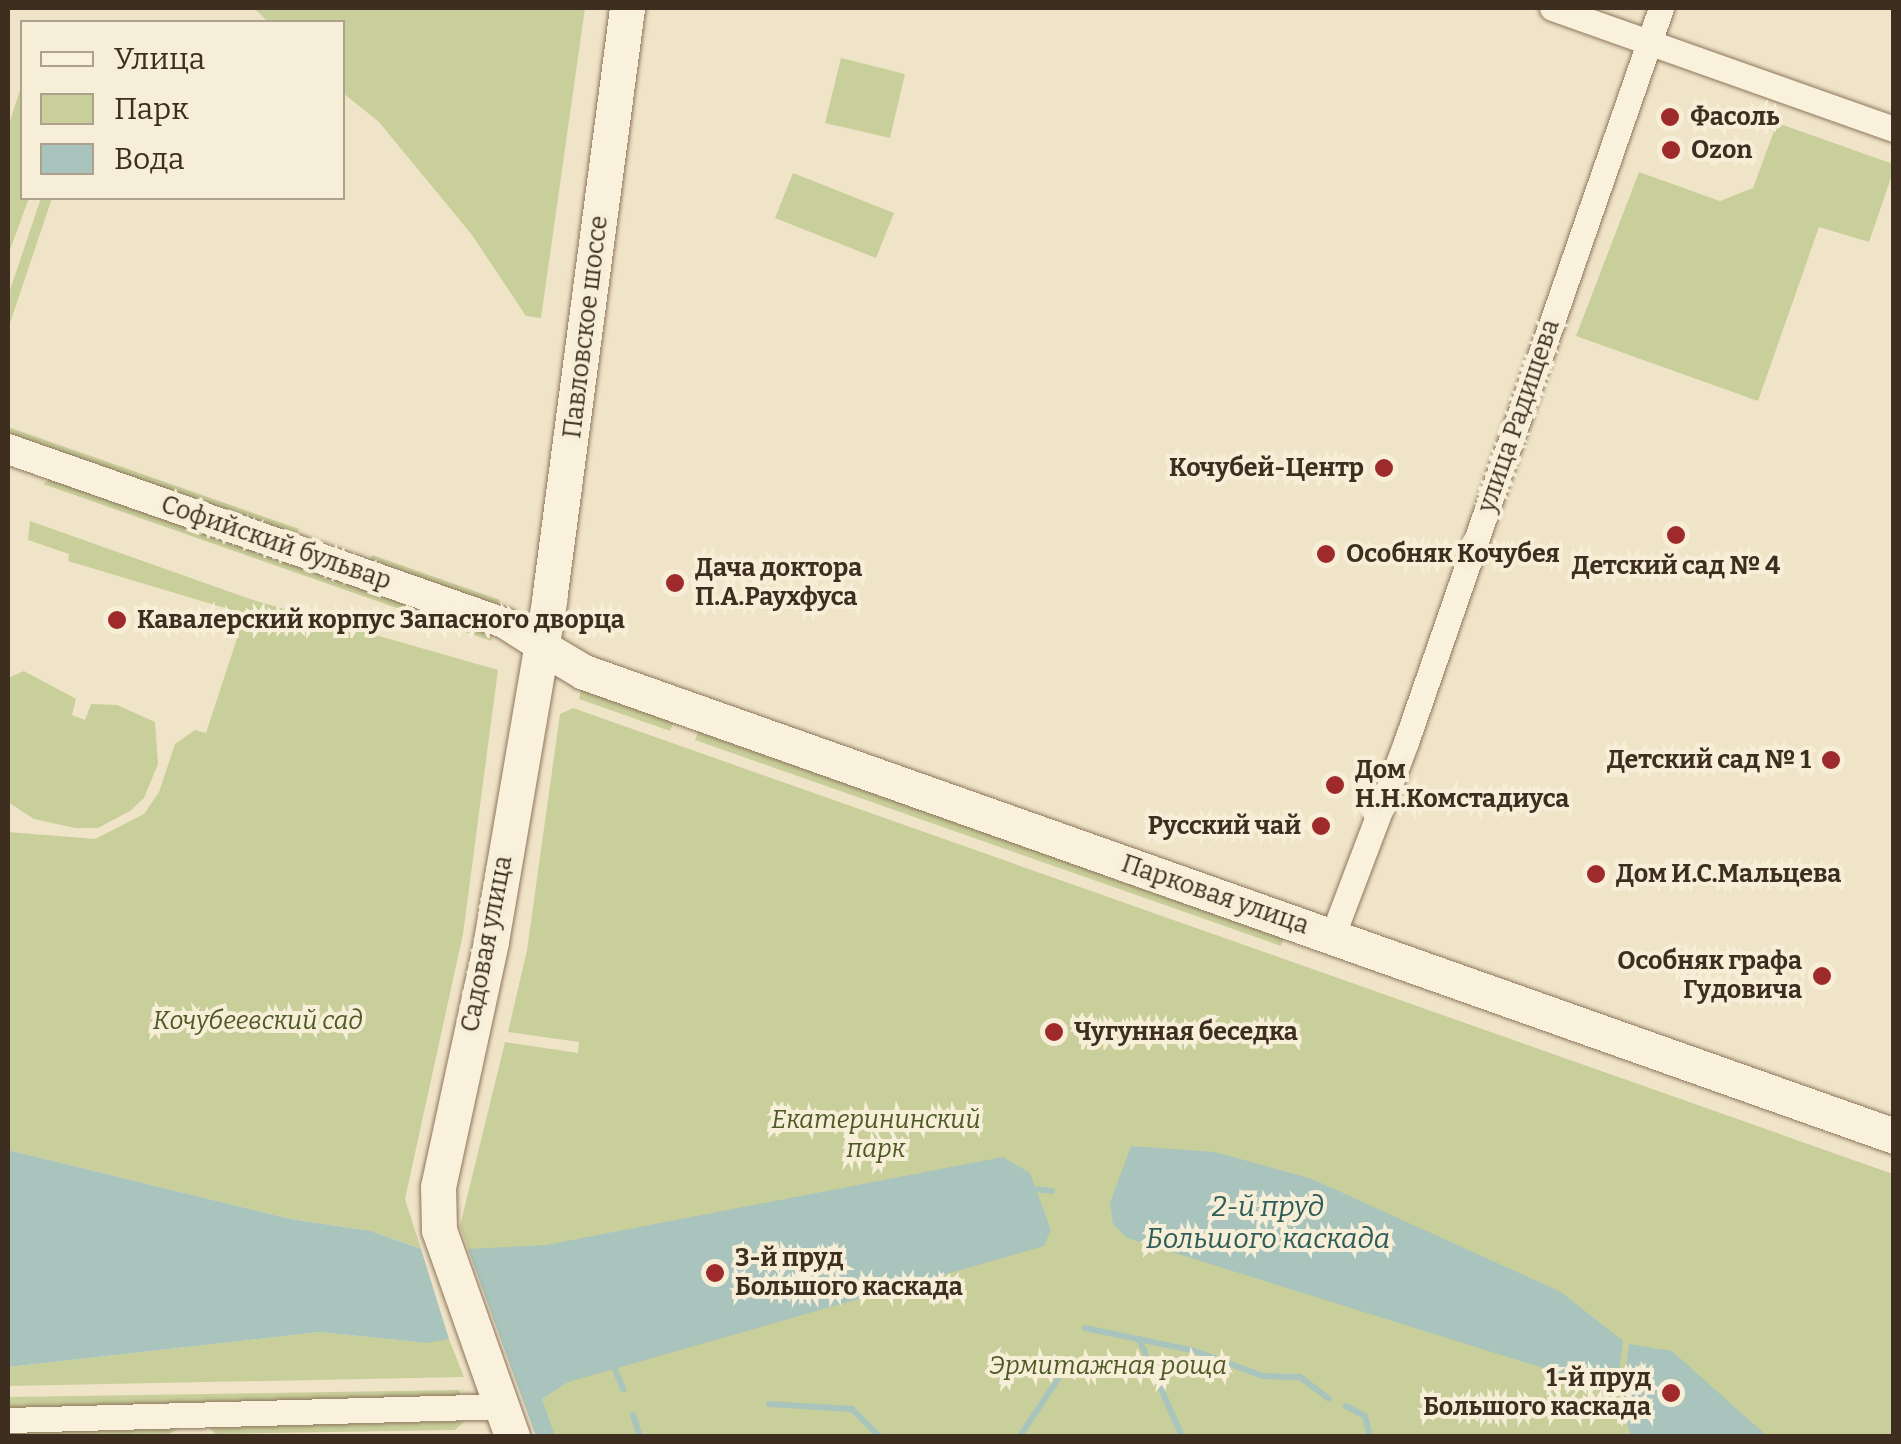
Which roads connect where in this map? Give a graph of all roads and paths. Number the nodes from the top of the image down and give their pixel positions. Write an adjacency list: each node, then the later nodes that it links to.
1 (628, 8): 7 (main road, Павловское шоссе)
2 (1552, 8): 4 (street)
3 (1662, 8): 4 (street, улица Радищева)
4 (1650, 43): 5 (street); 8 (street, улица Радищева)
5 (1894, 129)
6 (8, 450): 7 (street, Софийский бульвар)
7 (540, 646): 8 (main road, Парковая улица); 11 (main road, Садовая улица)
8 (1332, 937): 9 (main road, Парковая улица)
9 (1894, 1136)
10 (8, 1420): 11 (street)
11 (506, 1421)

